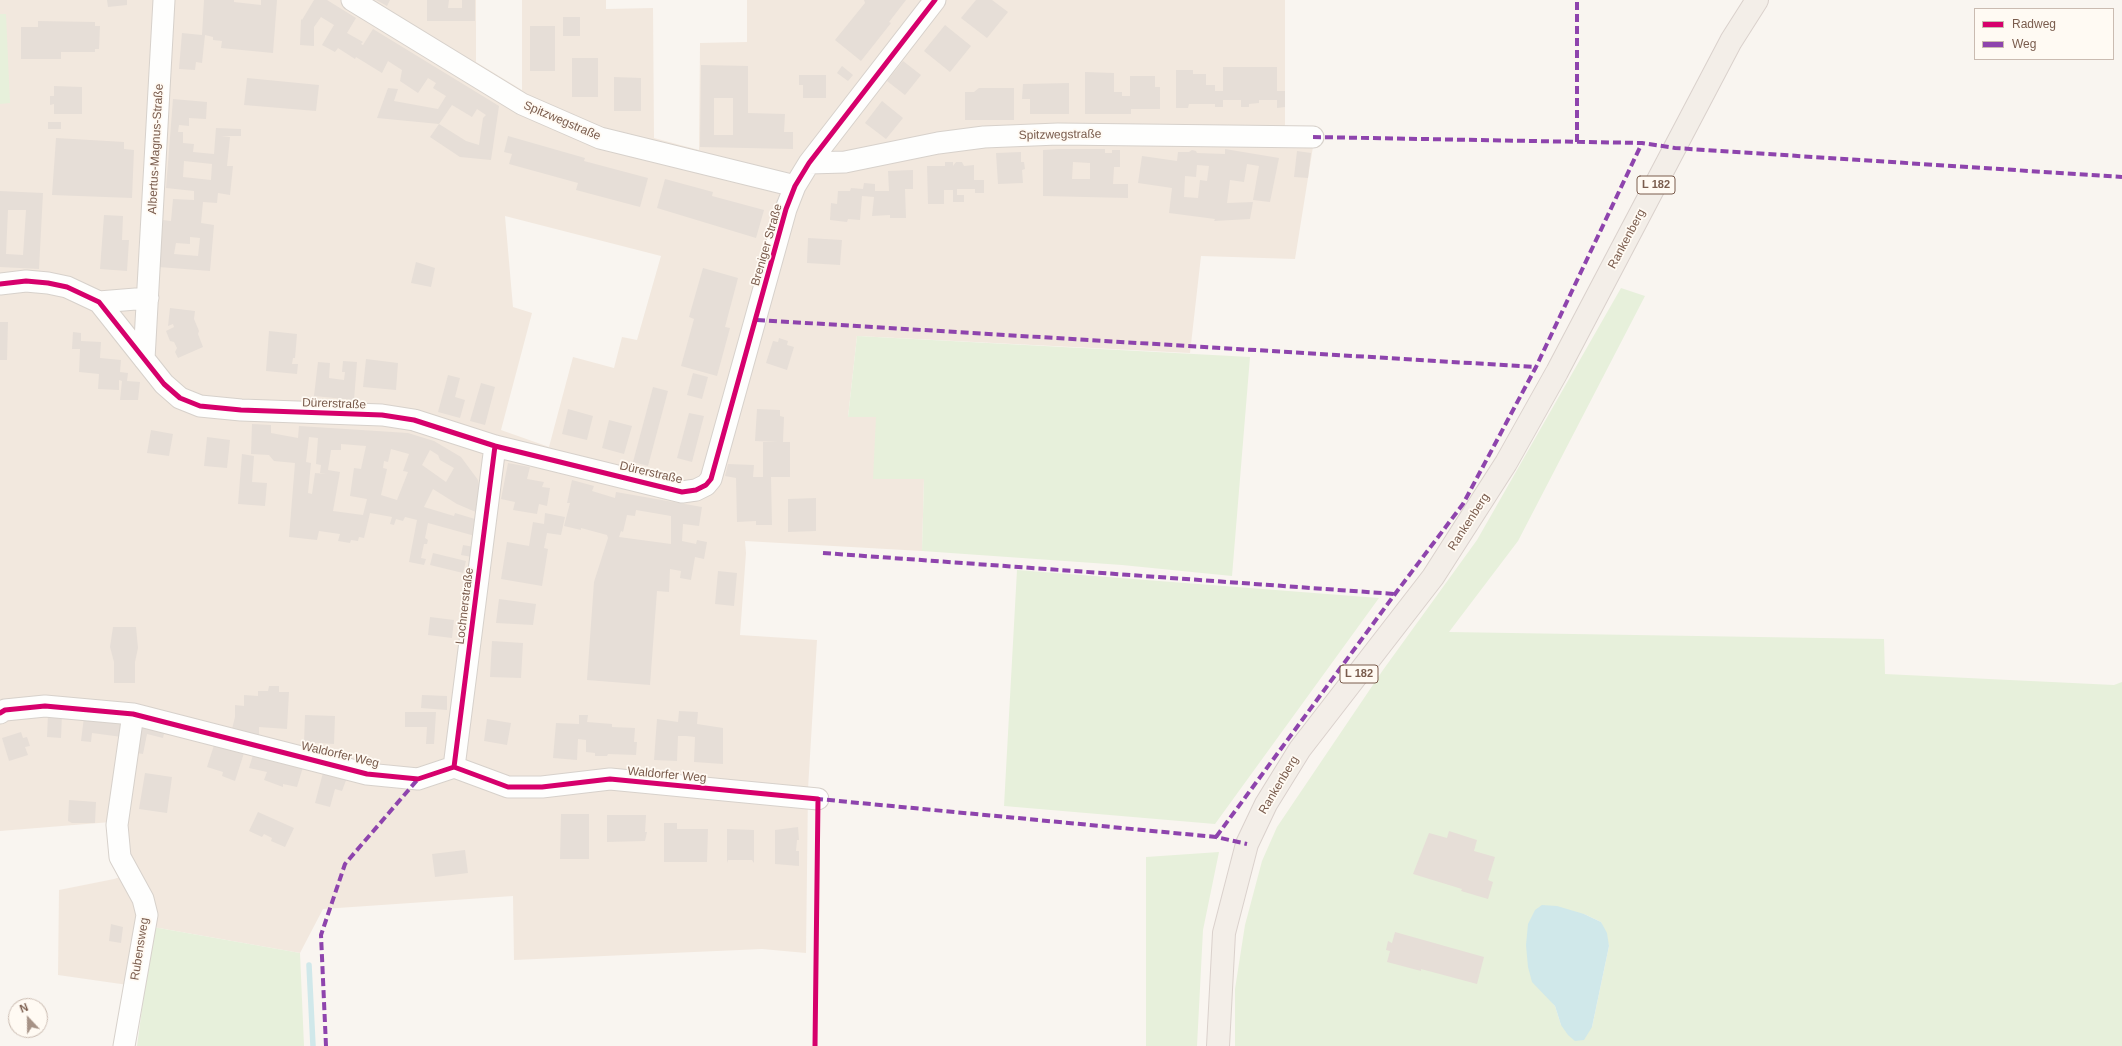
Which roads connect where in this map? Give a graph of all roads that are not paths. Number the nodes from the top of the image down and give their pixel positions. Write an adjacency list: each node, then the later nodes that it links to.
1 (164, 0): 9 (street, Albertus-Magnus-Straße)
2 (352, 0): 7 (street, Spitzwegstraße)
3 (935, 0): 6 (street, Breniger Straße)
4 (1757, 0): 19 (main road, Rankenberg / L 182)
5 (1313, 137): 6 (street, Spitzwegstraße)
6 (809, 163): 7 (street, Breniger Straße)
7 (795, 186): 13 (street, Breniger Straße)
8 (0, 284): 10 (street, Dürerstraße)
9 (148, 298): 10 (street); 11 (street, Albertus-Magnus-Straße)
10 (99, 302): 11 (street, Dürerstraße)
11 (144, 359): 12 (street, Dürerstraße)
12 (495, 446): 13 (street, Dürerstraße); 16 (street, Lochnerstraße)
13 (706, 485)
14 (0, 712): 15 (street, Waldorfer Weg)
15 (133, 714): 16 (street, Waldorfer Weg); 18 (street, Rubensweg)
16 (454, 767): 17 (street, Waldorfer Weg)
17 (818, 799)
18 (124, 1046)
19 (1218, 1046)

